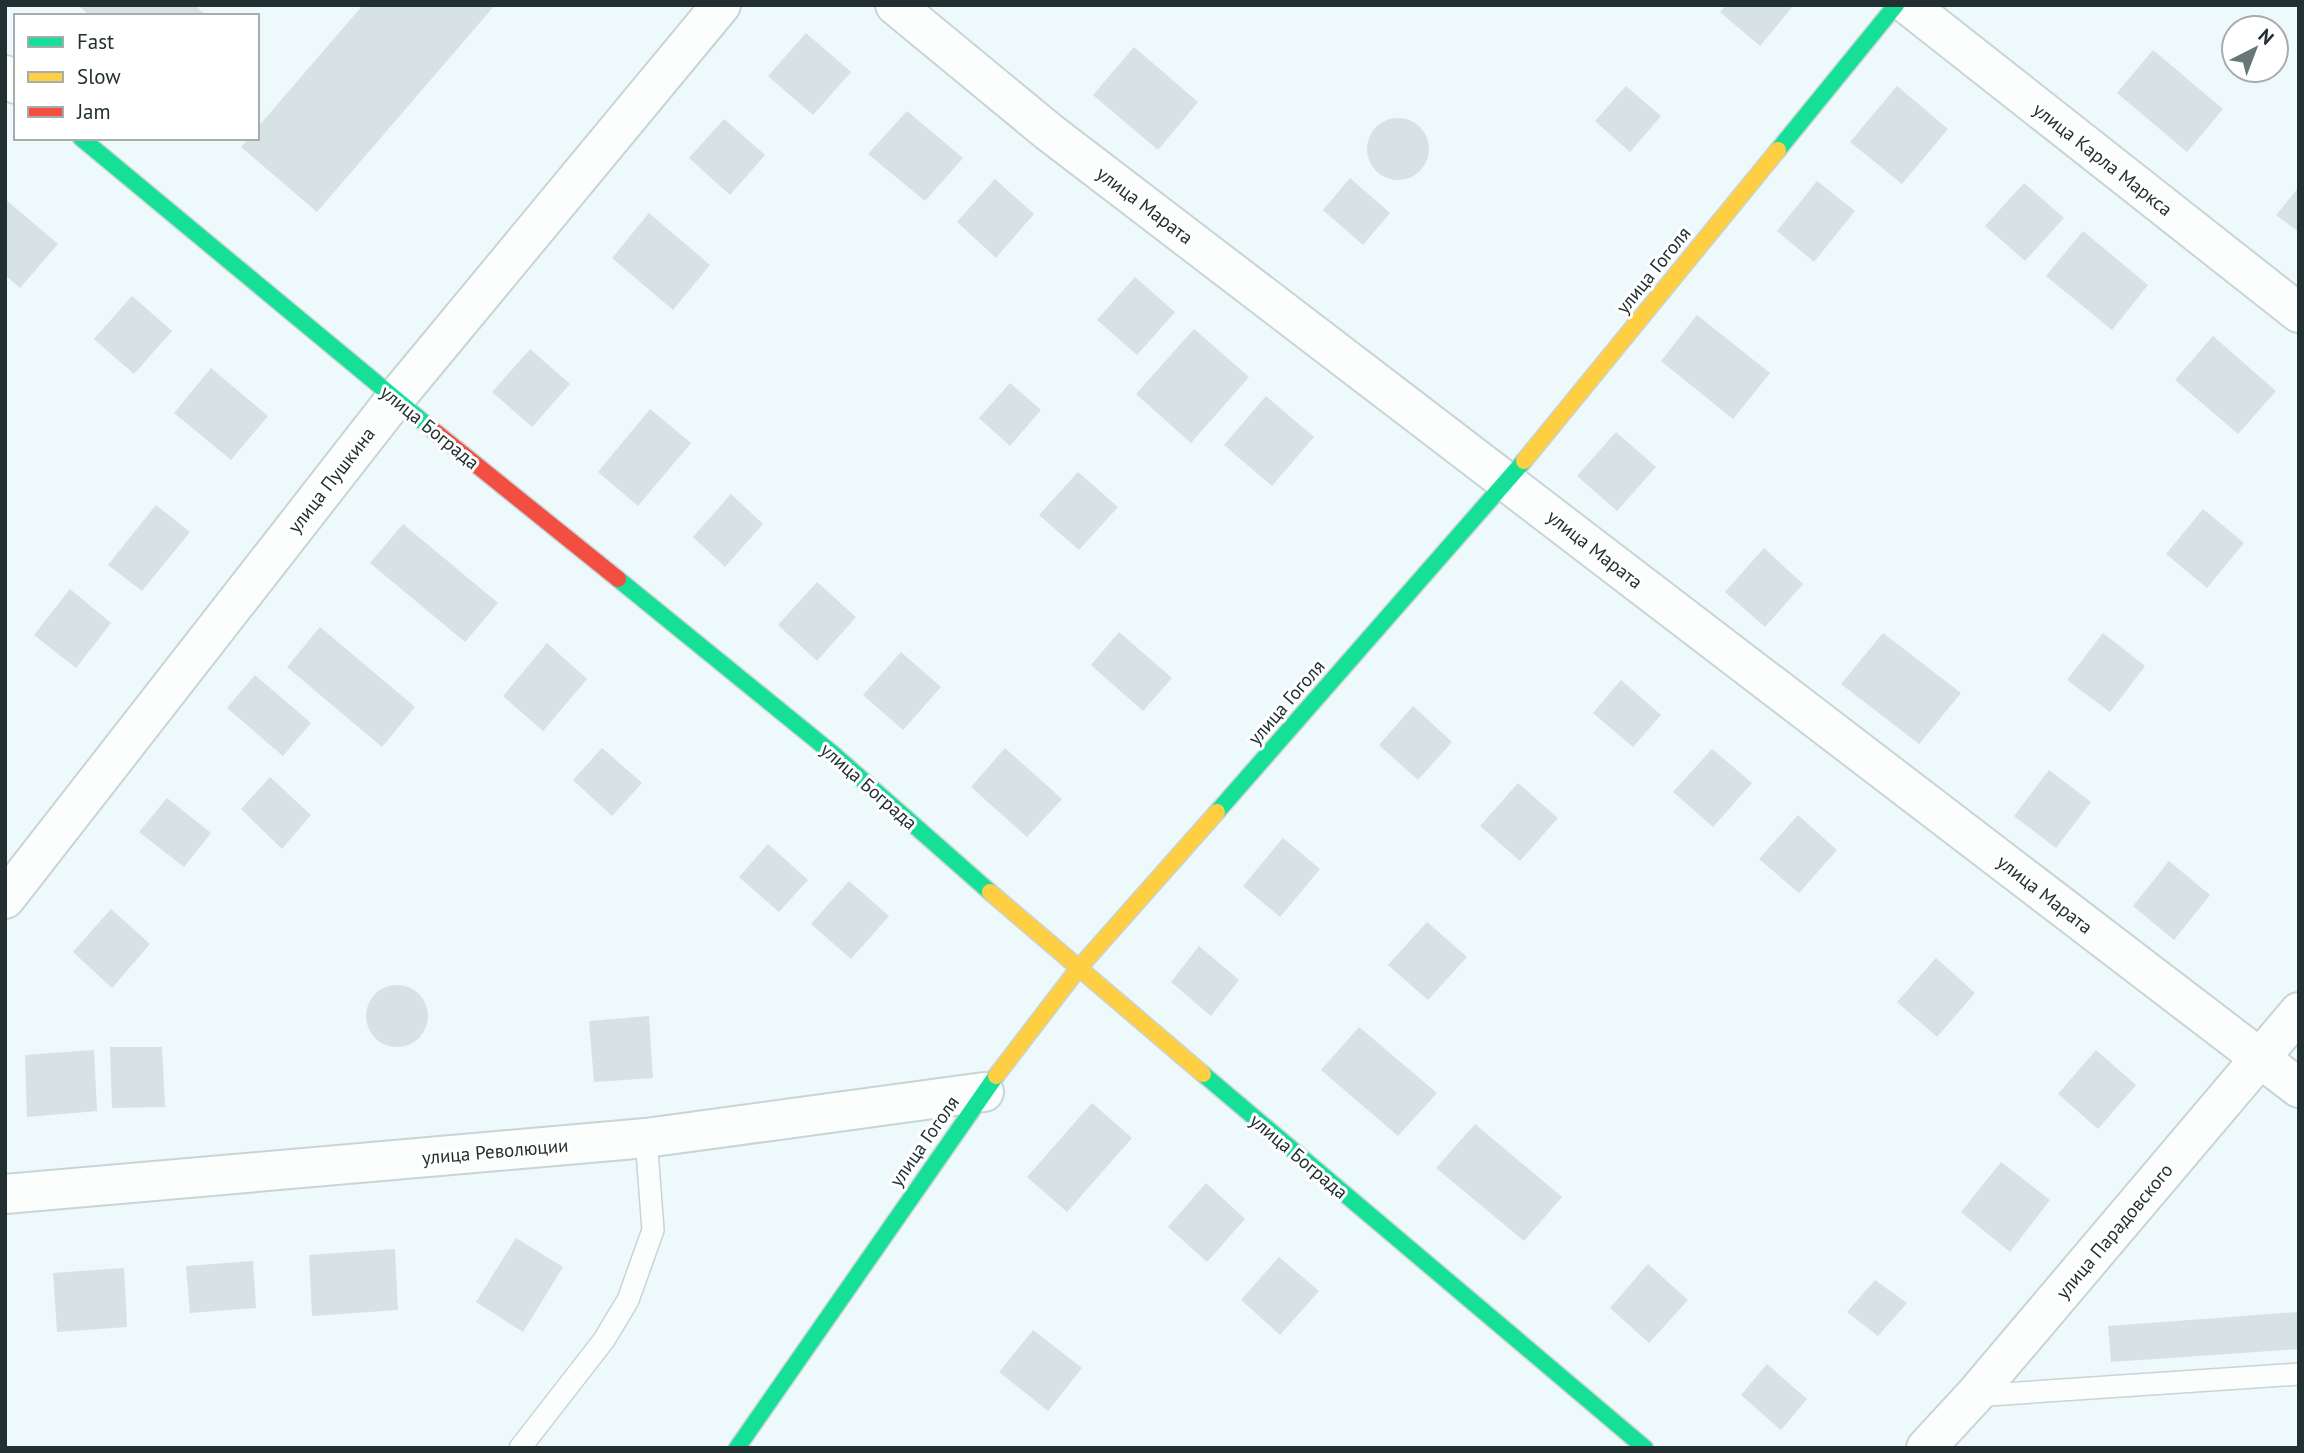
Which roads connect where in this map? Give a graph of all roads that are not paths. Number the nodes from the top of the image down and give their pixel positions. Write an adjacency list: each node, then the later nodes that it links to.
1 (721, 5): 7 (street, улица Пушкина)
2 (895, 5): 8 (street, улица Марата)
3 (1896, 5): 8 (street, улица Гоголя)
4 (1908, 5): 6 (street, улица Карла Маркса)
5 (83, 140): 7 (street, улица Бограда)
6 (2299, 313)
7 (395, 399): 9 (street, улица Пушкина); 10 (street, улица Бограда)
8 (1508, 481): 10 (street, улица Гоголя); 12 (street, улица Марата)
9 (5, 899)
10 (1078, 970): 14 (street, улица Гоголя); 21 (street, улица Бограда)
11 (2299, 1012): 12 (street, улица Парадовского)
12 (2259, 1059): 13 (street, улица Марата); 18 (street, улица Парадовского)
13 (2299, 1088)
14 (984, 1092): 15 (street, улица Революции); 20 (street, улица Гоголя)
15 (646, 1138): 16 (street, улица Революции); 19 (lane)
16 (5, 1194)
17 (2299, 1374): 18 (lane)
18 (1975, 1396): 22 (street, улица Парадовского)
19 (520, 1448)
20 (737, 1448)
21 (1645, 1448)
22 (1926, 1448)

